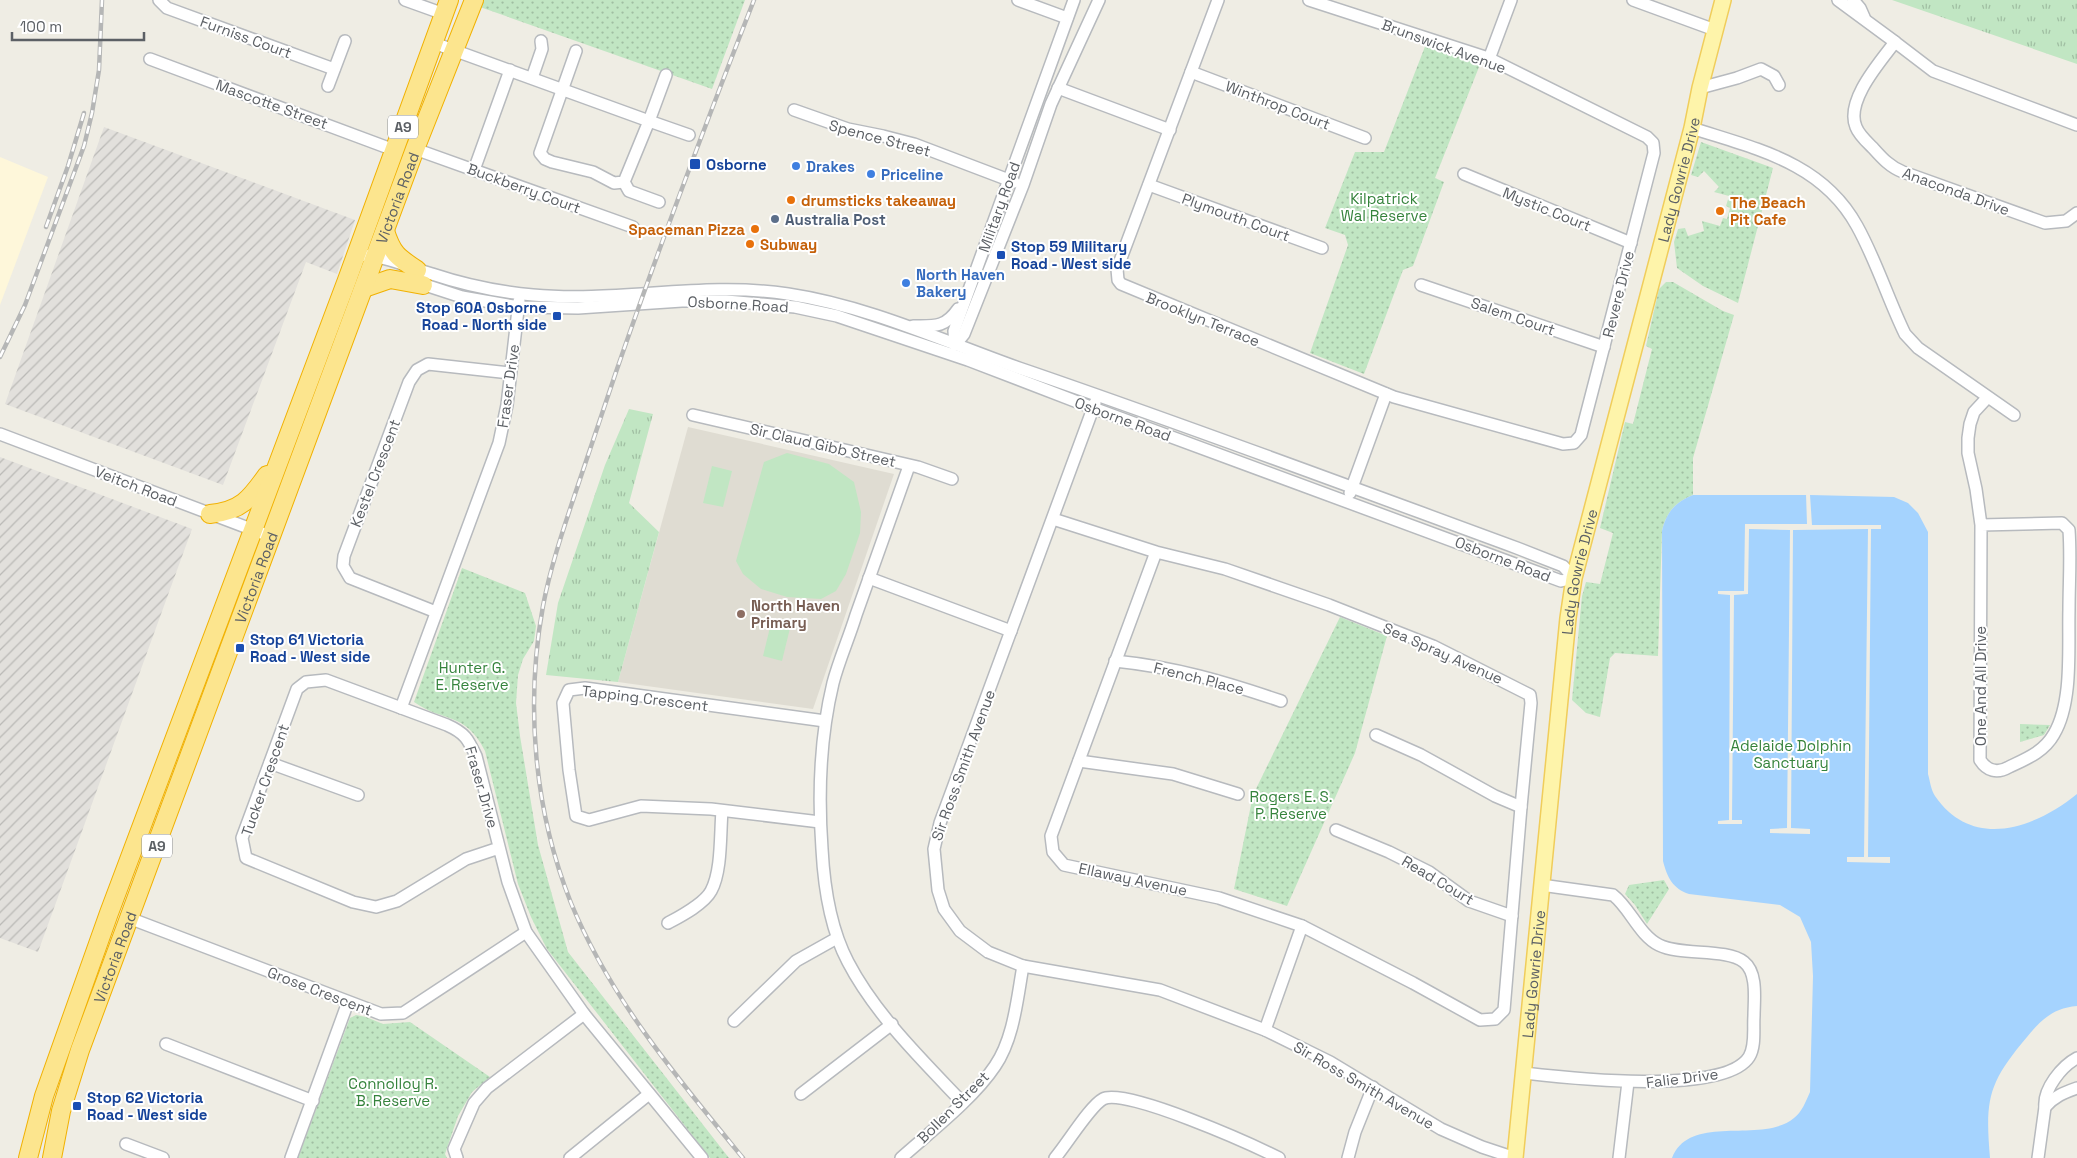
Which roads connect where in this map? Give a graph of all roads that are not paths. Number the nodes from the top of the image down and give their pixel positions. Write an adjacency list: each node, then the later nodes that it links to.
1 (405, 0): 14 (street)
2 (474, 0): 22 (highway, Victoria Road / A9)
3 (1018, 0): 15 (street)
4 (1074, 0): 15 (street, Military Road)
5 (1099, 0): 33 (street, Military Road)
6 (1218, 0): 28 (street, Brooklyn Terrace)
7 (1309, 0): 25 (street, Brunswick Avenue)
8 (1511, 0): 25 (street)
9 (1633, 0): 17 (street)
10 (1723, 0): 17 (main road, Lady Gowrie Drive)
11 (1838, 0): 16 (street)
12 (1853, 0): 16 (street)
13 (159, 1): 26 (street, Furniss Court)
14 (447, 7): 21 (highway, Victoria Road / A9)
15 (1067, 18): 48 (street, Military Road)
16 (1865, 19): 20 (street)
17 (1715, 30): 34 (main road, Lady Gowrie Drive)
18 (541, 41): 30 (street)
19 (345, 42): 26 (street)
20 (1895, 42): 38 (street); 53 (street, Anaconda Drive)
21 (434, 43): 22 (street); 45 (highway, Victoria Road / A9)
22 (455, 51): 27 (street); 44 (highway, Victoria Road / A9)
23 (576, 51): 35 (street)
24 (150, 59): 45 (street, Mascotte Street)
25 (1489, 59): 43 (street, Brunswick Avenue)
26 (334, 69): 32 (street)
27 (510, 70): 30 (street); 46 (street)
28 (1191, 72): 40 (street, Brooklyn Terrace); 42 (street, Winthrop Court)
29 (666, 75): 37 (street)
30 (532, 78): 35 (street)
31 (1779, 85): 34 (street)
32 (328, 86)
33 (1058, 88): 40 (street); 50 (street, Military Road)
34 (1700, 88): 39 (main road, Lady Gowrie Drive)
35 (562, 89): 37 (street); 49 (street)
36 (794, 110): 48 (street, Spence Street)
37 (649, 121): 41 (street); 49 (street)
38 (2077, 125)
39 (1692, 128): 77 (street); 95 (main road, Lady Gowrie Drive)
40 (1170, 130): 51 (street, Brooklyn Terrace)
41 (689, 136)
42 (1364, 138)
43 (1653, 143): 56 (street, Revere Drive)
44 (415, 149): 46 (street, Buckberry Court); 55 (highway, Victoria Road / A9)
45 (394, 150): 58 (highway, Victoria Road / A9)
46 (474, 170): 54 (street, Buckberry Court)
47 (1464, 174): 56 (street, Mystic Court)
48 (1009, 180): 50 (street, Spence Street); 65 (street, Military Road)
49 (624, 182): 52 (street)
50 (1023, 185): 65 (street, Military Road)
51 (1149, 185): 57 (street, Plymouth Court); 75 (street, Brooklyn Terrace)
52 (659, 202)
53 (2077, 213)
54 (633, 227)
55 (385, 230): 59 (highway, Victoria Road / A9); 60 (highway)
56 (1631, 244): 71 (street, Revere Drive)
57 (1322, 248)
58 (356, 255): 59 (street, Osborne Road); 83 (highway, Victoria Road / A9)
59 (374, 261): 60 (street, Osborne Road); 60 (street, Osborne Road); 62 (highway, Victoria Road / A9)
60 (420, 277): 62 (highway); 64 (street, Osborne Road); 67 (street, Osborne Road)
61 (1421, 285): 71 (street, Salem Court)
62 (364, 288): 92 (highway, Victoria Road / A9)
63 (786, 293): 64 (street, Osborne Road); 66 (street); 68 (street); 69 (street, Osborne Road)
64 (520, 294): 67 (street, Fraser Drive)
65 (970, 301): 69 (street); 70 (street, Military Road); 73 (street)
66 (768, 304): 67 (street, Osborne Road); 68 (street, Osborne Road)
67 (519, 307): 74 (street, Fraser Drive)
68 (795, 307): 72 (street, Osborne Road)
69 (904, 326): 70 (street, Osborne Road)
70 (955, 345): 72 (street); 73 (street)
71 (1604, 347): 82 (street, Revere Drive)
72 (934, 348): 73 (street, Osborne Road)
73 (972, 357): 76 (street, Osborne Road); 78 (street, Osborne Road)
74 (510, 372): 96 (street, Fraser Drive); 96 (street, Kestel Crescent)
75 (1386, 394): 82 (street, Brooklyn Terrace); 86 (street)
76 (1098, 395): 78 (street, Sir Ross Smith Avenue); 86 (street, Osborne Road)
77 (1987, 398): 80 (street); 90 (street, One And All Drive)
78 (1093, 408): 87 (street, Osborne Road); 89 (street, Sir Ross Smith Avenue)
79 (693, 415): 84 (street, Sir Claud Gibb Street)
80 (2014, 415)
81 (0, 434): 88 (street, Veitch Road)
82 (1574, 443)
83 (281, 456): 88 (highway); 91 (highway, Victoria Road / A9)
84 (909, 466): 85 (street, Sir Claud Gibb Street); 94 (street)
85 (952, 479)
86 (1352, 487): 87 (street); 95 (street, Osborne Road)
87 (1347, 501): 95 (street, Osborne Road)
88 (210, 514): 91 (street, Veitch Road)
89 (1053, 519): 93 (street, Sea Spray Avenue); 97 (street, Sir Ross Smith Avenue)
90 (1982, 525): 90 (street, One And All Drive)
91 (254, 530): 92 (street, Veitch Road); 138 (highway, Victoria Road / A9)
92 (272, 537): 114 (highway, Victoria Road / A9)
93 (1156, 552): 98 (street, Ellaway Avenue); 107 (street, Sea Spray Avenue)
94 (869, 578): 97 (street); 101 (street)
95 (1574, 578): 112 (main road, Lady Gowrie Drive)
96 (436, 612): 100 (street, Fraser Drive)
97 (1011, 631): 119 (street, Sir Ross Smith Avenue)
98 (1115, 661): 99 (street, French Place); 103 (street, Ellaway Avenue)
99 (1281, 701)
100 (401, 708): 104 (street, Tucker Crescent); 111 (street, Fraser Drive)
101 (826, 721): 108 (street, Tapping Crescent); 109 (street)
102 (1376, 735): 107 (street)
103 (1079, 761): 105 (street); 116 (street, Ellaway Avenue)
104 (270, 762): 106 (street); 111 (street, Tucker Crescent)
105 (1238, 794)
106 (358, 795)
107 (1521, 807): 113 (street, Sea Spray Avenue)
108 (722, 811): 109 (street, Tapping Crescent); 115 (street)
109 (820, 822): 118 (street)
110 (1336, 830): 113 (street, Read Court)
111 (499, 848): 117 (street, Fraser Drive)
112 (1542, 885): 128 (main road, Lady Gowrie Drive); 129 (street, Falie Drive)
113 (1512, 916): 121 (street, Sea Spray Avenue)
114 (130, 918): 120 (street, Grose Crescent); 137 (highway, Victoria Road / A9)
115 (668, 922)
116 (1302, 926): 121 (street, Ellaway Avenue); 125 (street)
117 (526, 932): 120 (street, Grose Crescent); 122 (street, Fraser Drive)
118 (837, 938): 123 (street); 124 (street)
119 (1023, 966): 125 (street, Sir Ross Smith Avenue); 135 (street, Bollen Street)
120 (348, 1002): 134 (street)
121 (1504, 1010)
122 (584, 1014): 132 (street, Fraser Drive); 144 (street)
123 (734, 1021)
124 (892, 1024): 133 (street); 135 (street)
125 (1265, 1030): 130 (street, Sir Ross Smith Avenue)
126 (166, 1044): 134 (street)
127 (2077, 1058): 136 (street)
128 (1524, 1073): 129 (street, Falie Drive); 151 (main road, Lady Gowrie Drive)
129 (1628, 1082): 152 (street)
130 (1373, 1087): 150 (street); 151 (street, Sir Ross Smith Avenue)
131 (2077, 1088): 136 (street)
132 (649, 1094): 145 (street); 146 (street, Fraser Drive)
133 (801, 1094)
134 (313, 1101): 143 (street)
135 (962, 1102): 147 (street, Bollen Street)
136 (2045, 1107): 153 (street)
137 (62, 1111): 138 (highway); 141 (highway, Victoria Road / A9)
138 (35, 1129): 140 (highway, Victoria Road / A9)
139 (126, 1144): 142 (street)
140 (28, 1158)
141 (52, 1158)
142 (163, 1158)
143 (291, 1158)
144 (457, 1158)
145 (570, 1158)
146 (702, 1158)
147 (901, 1158)
148 (1055, 1158): 149 (street)
149 (1279, 1158)
150 (1348, 1158)
151 (1515, 1158)
152 (1619, 1158)
153 (2038, 1158)

